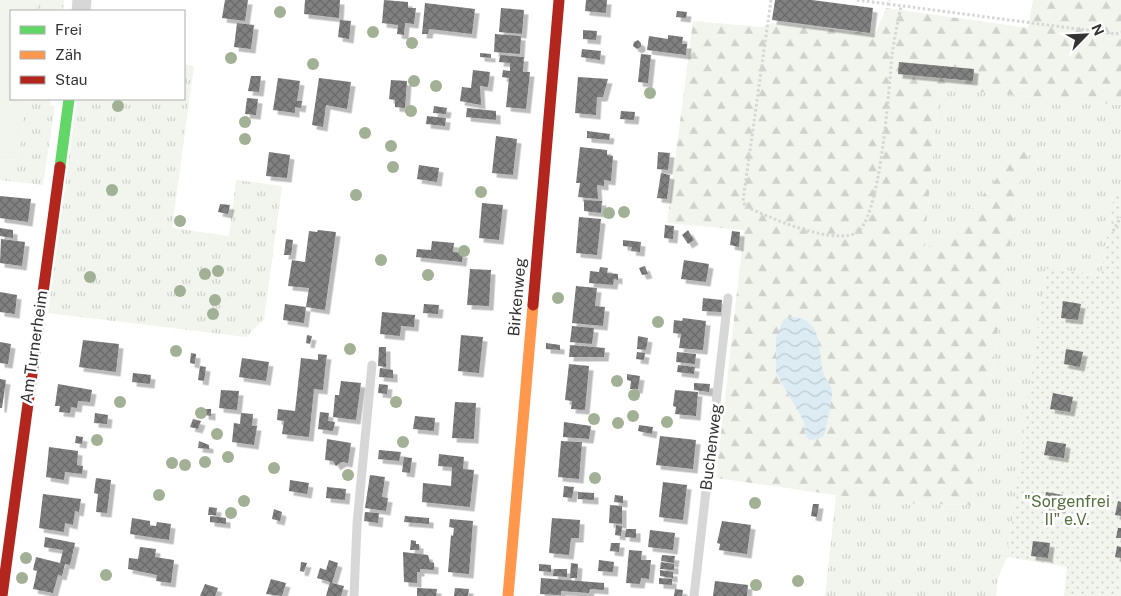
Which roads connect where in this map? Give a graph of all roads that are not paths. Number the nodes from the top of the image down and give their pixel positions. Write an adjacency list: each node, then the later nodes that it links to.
1 (559, 0): 7 (street, Birkenweg)
2 (69, 100): 5 (street, Am Turnerheim)
3 (728, 298): 8 (lane, Buchenweg)
4 (372, 365): 6 (lane)
5 (2, 596)
6 (354, 596)
7 (508, 596)
8 (694, 596)

